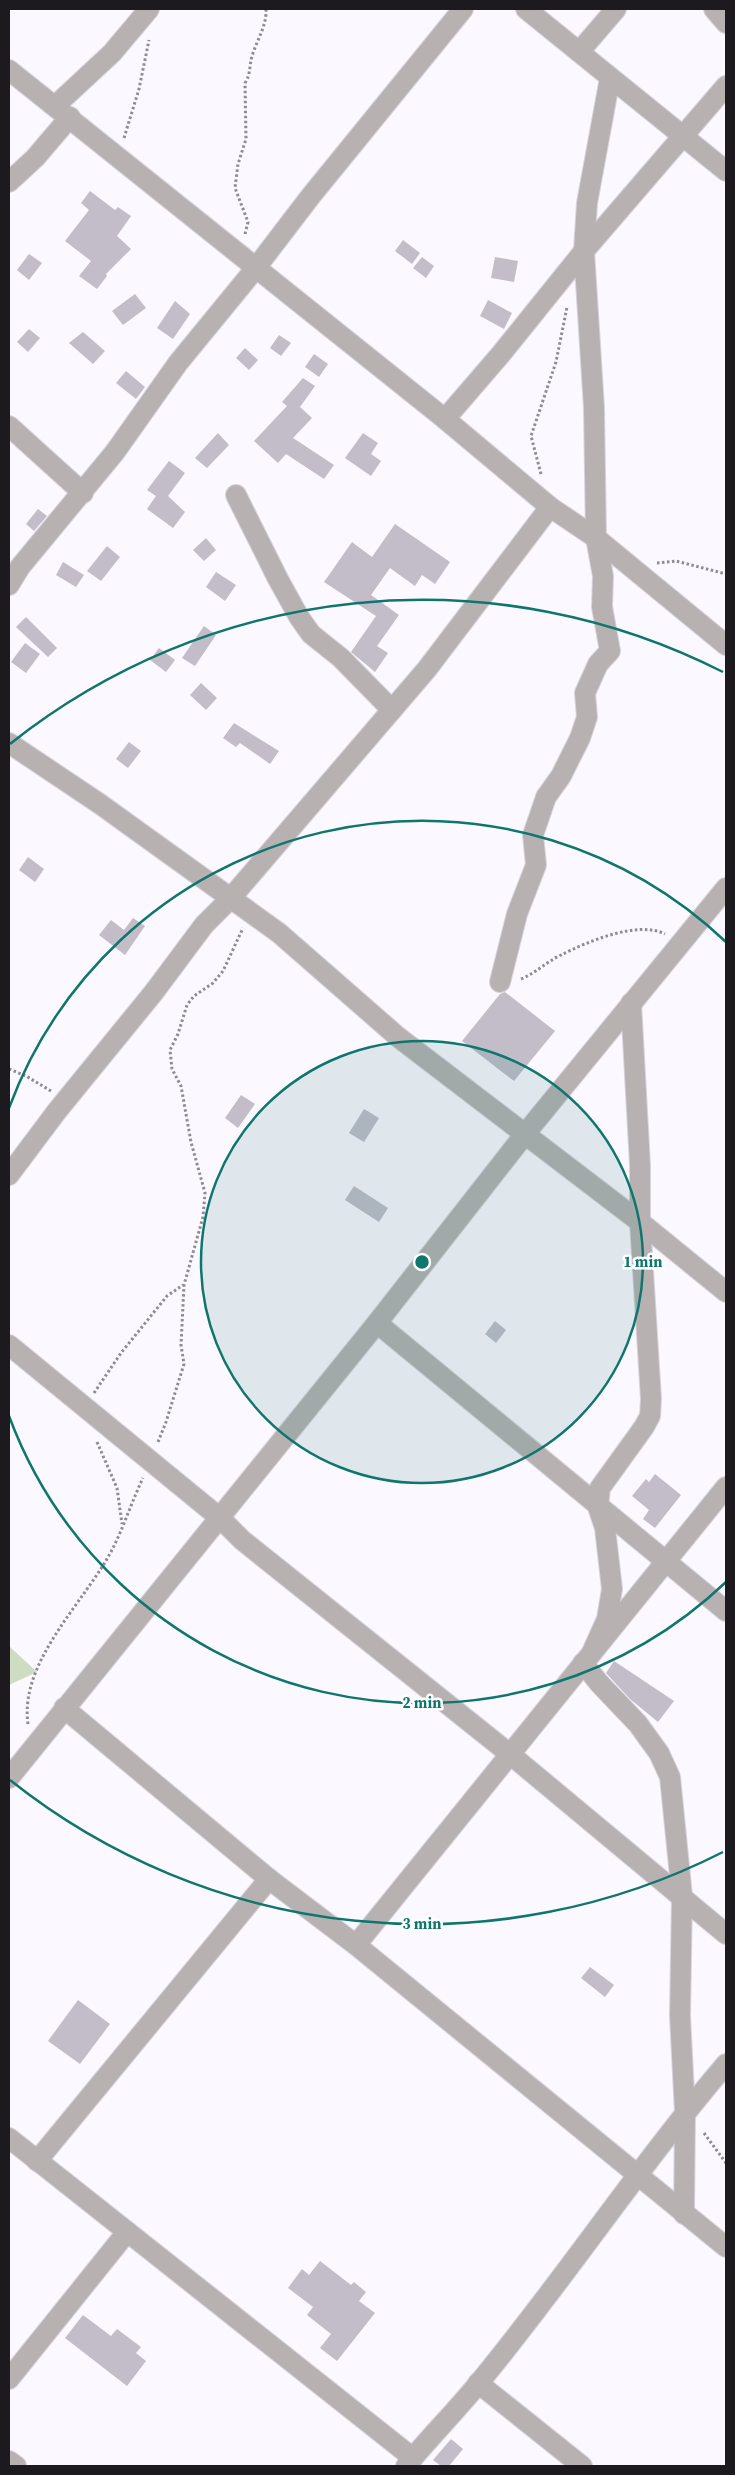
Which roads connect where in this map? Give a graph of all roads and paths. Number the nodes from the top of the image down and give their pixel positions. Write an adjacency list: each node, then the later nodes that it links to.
1 (149, 9): 13 (street)
2 (266, 9): 19 (path)
3 (463, 9): 19 (street)
4 (526, 9): 9 (street)
5 (616, 9): 9 (street)
6 (714, 9): 7 (street)
7 (726, 23)
8 (150, 37): 15 (path)
9 (579, 52): 11 (street)
10 (9, 70): 13 (street)
11 (610, 78): 14 (street); 18 (street)
12 (726, 86): 14 (street)
13 (63, 112): 15 (street); 17 (street)
14 (683, 136): 16 (street); 18 (street)
15 (118, 158): 19 (street)
16 (726, 171)
17 (9, 182)
18 (584, 251): 21 (street); 26 (street)
19 (249, 264): 21 (street); 23 (street)
20 (568, 304): 25 (path)
21 (445, 419): 25 (street)
22 (9, 426): 23 (street)
23 (82, 493): 29 (street)
24 (236, 495): 31 (street)
25 (550, 507): 26 (street); 31 (street)
26 (596, 538): 27 (street); 36 (street)
27 (632, 568): 28 (path); 30 (street)
28 (726, 574)
29 (9, 585)
30 (726, 645)
31 (392, 710): 34 (street)
32 (9, 743): 34 (street)
33 (726, 888): 35 (street)
34 (238, 905): 39 (street); 40 (street); 43 (path)
35 (677, 947): 36 (path); 37 (street)
36 (500, 982)
37 (631, 1003): 40 (street); 42 (street)
38 (9, 1070): 39 (path)
39 (68, 1097): 41 (street)
40 (525, 1134): 42 (street); 45 (street)
41 (9, 1175)
42 (640, 1222): 44 (street); 51 (street)
43 (184, 1285): 47 (path); 48 (path)
44 (726, 1292)
45 (377, 1323): 51 (street); 52 (street)
46 (9, 1345): 47 (street)
47 (90, 1412): 52 (street); 53 (path)
48 (156, 1447)
49 (147, 1471): 53 (path)
50 (726, 1487): 54 (street)
51 (598, 1507): 54 (street); 56 (street)
52 (220, 1518): 57 (street); 59 (street)
53 (122, 1524): 58 (path)
54 (666, 1561): 55 (street); 56 (street)
55 (726, 1611)
56 (588, 1656): 59 (street); 62 (street)
57 (64, 1708): 60 (street); 61 (street)
58 (29, 1731)
59 (511, 1755): 62 (street); 64 (street)
60 (9, 1778)
61 (269, 1879): 64 (street); 68 (street)
62 (682, 1896): 63 (street); 66 (street)
63 (726, 1934)
64 (356, 1945): 70 (street)
65 (726, 2064): 66 (street)
66 (685, 2112): 69 (path); 70 (street); 71 (street)
67 (9, 2138): 68 (street)
68 (37, 2161): 72 (street)
69 (726, 2163)
70 (638, 2177): 71 (street); 75 (street)
71 (684, 2214): 73 (street)
72 (127, 2232): 74 (street); 77 (street)
73 (726, 2247)
74 (9, 2379)
75 (478, 2384): 77 (street); 79 (street)
76 (9, 2461): 78 (street)
77 (410, 2462)
78 (16, 2466)
79 (582, 2466)

